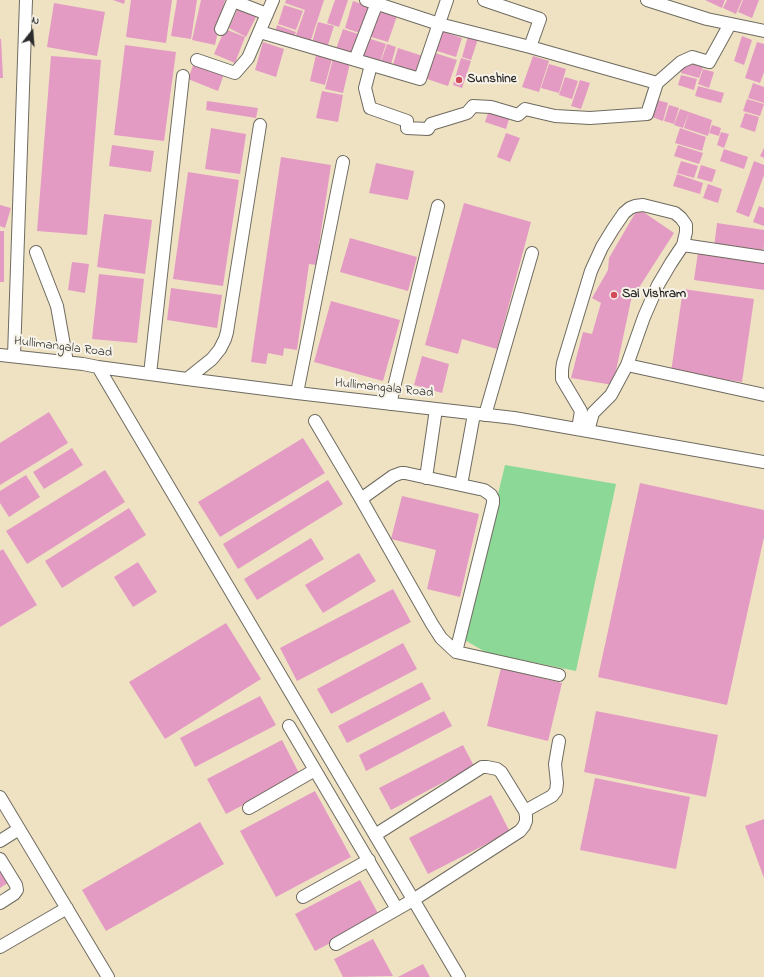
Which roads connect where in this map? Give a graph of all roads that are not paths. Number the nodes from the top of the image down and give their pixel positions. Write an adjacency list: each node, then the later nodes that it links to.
1 (26, 0): 27 (street)
2 (273, 0): 7 (street)
3 (447, 0): 8 (street)
4 (484, 0): 13 (street)
5 (646, 0): 9 (street)
6 (374, 1): 8 (street); 15 (street)
7 (267, 14): 10 (street); 12 (street)
8 (439, 24): 13 (street); 16 (street)
9 (730, 24): 11 (street); 18 (street)
10 (221, 29)
11 (764, 31)
12 (260, 32): 14 (street); 15 (street)
13 (530, 47): 18 (street)
14 (197, 60)
15 (355, 60): 16 (street)
16 (371, 65): 18 (street)
17 (183, 76): 31 (street)
18 (658, 83)
19 (260, 125): 32 (street)
20 (342, 162): 33 (street)
21 (438, 206): 35 (street)
22 (683, 245): 25 (street); 29 (street); 37 (street)
23 (36, 252): 28 (street)
24 (532, 253): 38 (street)
25 (764, 257)
26 (0, 355): 27 (street, Hullimangala Road)
27 (14, 356): 28 (street, Hullimangala Road)
28 (67, 362): 30 (street, Hullimangala Road)
29 (627, 365): 34 (street); 37 (street)
30 (98, 367): 31 (street, Hullimangala Road); 54 (street)
31 (150, 374): 32 (street, Hullimangala Road)
32 (187, 379): 33 (street, Hullimangala Road)
33 (297, 393): 35 (street, Hullimangala Road)
34 (764, 395)
35 (390, 404): 36 (street, Hullimangala Road)
36 (436, 409): 38 (street, Hullimangala Road); 42 (street)
37 (587, 412): 40 (street)
38 (479, 414): 40 (street, Hullimangala Road); 43 (street)
39 (315, 421): 44 (street)
40 (583, 430): 41 (street, Hullimangala Road)
41 (764, 462)
42 (426, 478): 43 (street); 44 (street)
43 (461, 485): 45 (street)
44 (361, 499): 45 (street)
45 (456, 652): 46 (street)
46 (559, 675)
47 (289, 726): 49 (street)
48 (559, 741): 52 (street)
49 (315, 770): 51 (street); 57 (street)
50 (0, 797): 53 (street)
51 (249, 808)
52 (525, 811): 54 (street); 59 (street)
53 (19, 829): 55 (street); 61 (street)
54 (375, 835): 59 (street)
55 (0, 841)
56 (0, 859): 60 (street)
57 (369, 860): 58 (street); 62 (street)
58 (303, 897)
59 (413, 900): 62 (street); 66 (street)
60 (0, 903)
61 (67, 908): 64 (street); 65 (street)
62 (397, 909): 63 (street)
63 (336, 944)
64 (0, 947)
65 (108, 977)
66 (459, 977)

